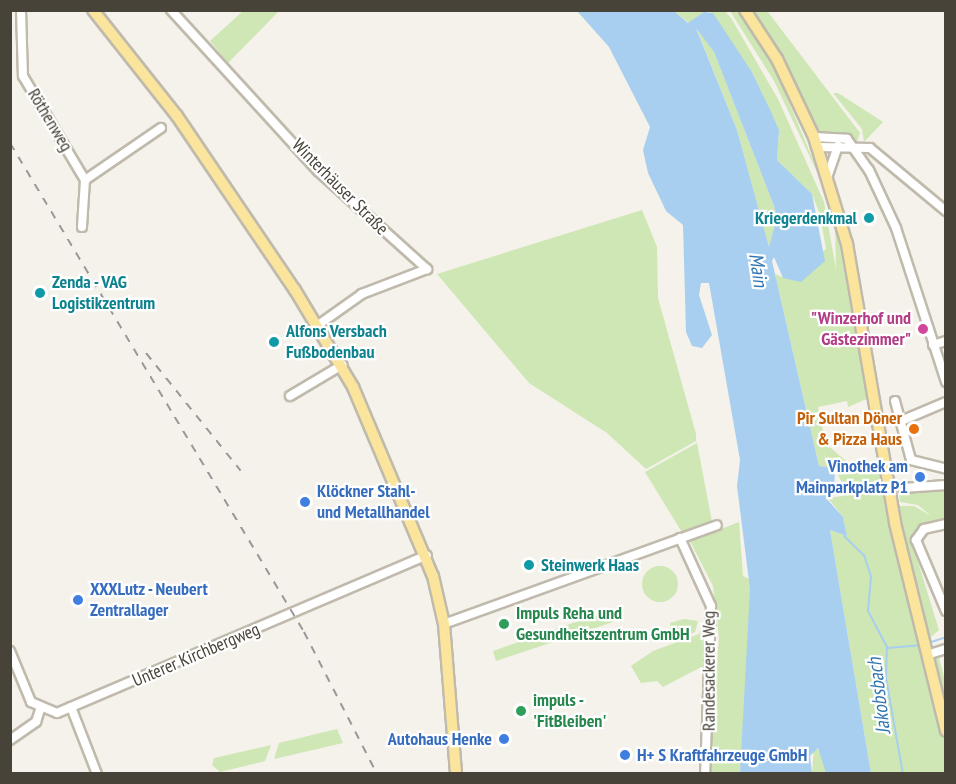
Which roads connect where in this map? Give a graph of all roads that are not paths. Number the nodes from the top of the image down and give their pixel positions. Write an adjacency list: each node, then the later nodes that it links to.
1 (21, 10): 10 (street, Röthenweg)
2 (93, 10): 13 (main road)
3 (171, 10): 13 (street, Winterhäuser Straße)
4 (745, 10): 6 (main road)
5 (161, 128): 10 (street)
6 (816, 142): 7 (street); 8 (street); 9 (main road)
7 (838, 146): 8 (street); 9 (street)
8 (855, 147): 11 (street); 15 (street)
9 (828, 175): 33 (main road)
10 (85, 180): 12 (street)
11 (945, 211)
12 (82, 228)
13 (317, 326): 16 (main road)
14 (945, 341): 15 (street)
15 (933, 345): 17 (street)
16 (342, 365): 18 (street); 28 (main road)
17 (945, 382)
18 (290, 396)
19 (896, 401): 21 (street)
20 (945, 402): 21 (street)
21 (901, 421): 22 (street)
22 (945, 469)
23 (945, 485): 24 (street)
24 (903, 488)
25 (945, 524): 29 (street)
26 (717, 525): 27 (street)
27 (680, 538): 30 (street); 40 (street, Randesackerer Weg)
28 (427, 555): 30 (main road); 34 (street, Unterer Kirchbergweg)
29 (945, 611)
30 (444, 624): 39 (main road)
31 (945, 649): 33 (street)
32 (10, 651): 35 (street)
33 (930, 656): 36 (main road)
34 (71, 707): 35 (street, Unterer Kirchbergweg); 38 (street)
35 (40, 710): 37 (street)
36 (945, 731)
37 (10, 740)
38 (97, 774)
39 (456, 774)
40 (705, 774)

